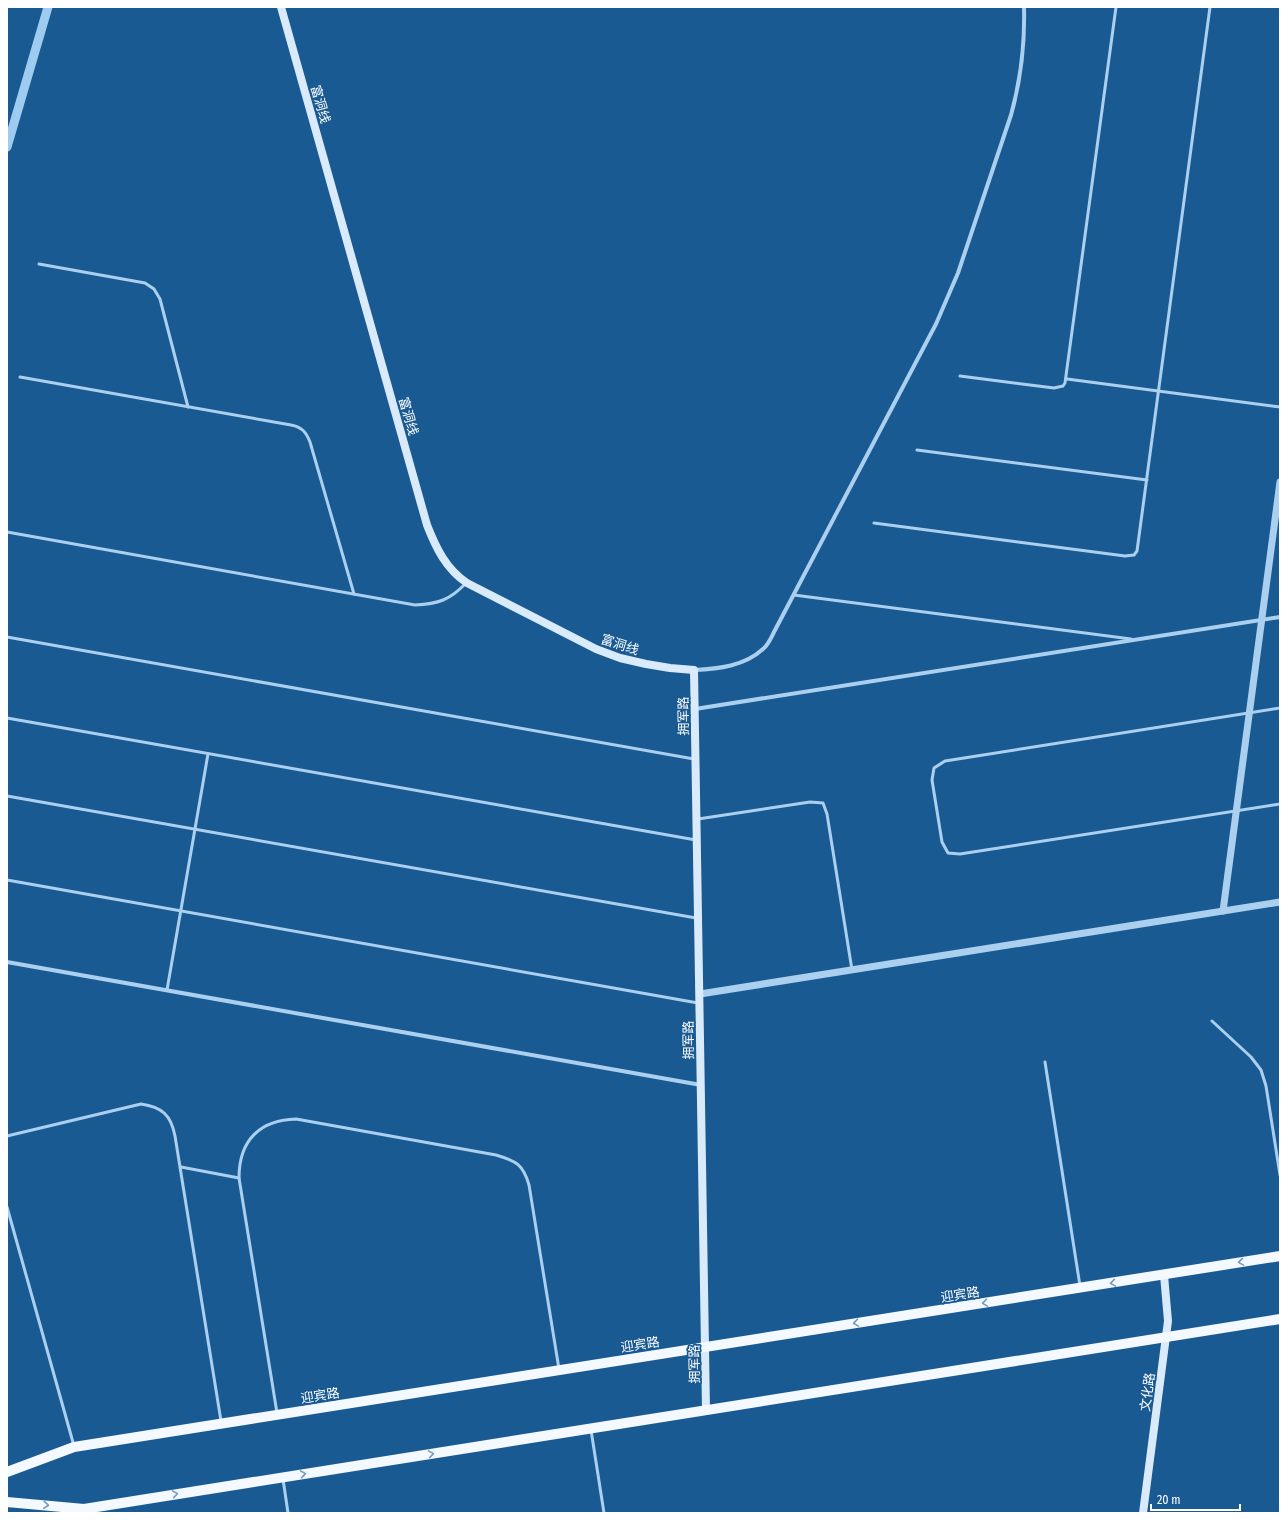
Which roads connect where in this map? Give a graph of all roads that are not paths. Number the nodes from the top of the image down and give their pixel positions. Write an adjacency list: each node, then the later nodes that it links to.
1 (281, 7): 18 (main road, 富洞线)
2 (1024, 7): 20 (street)
3 (1116, 7): 8 (lane)
4 (1210, 7): 9 (lane)
5 (39, 264): 10 (lane)
6 (960, 376): 8 (lane)
7 (20, 377): 10 (lane)
8 (1067, 379): 9 (lane)
9 (1159, 391): 11 (lane); 13 (lane)
10 (188, 407): 19 (lane)
11 (1280, 407)
12 (917, 450): 13 (lane)
13 (1147, 480): 15 (lane)
14 (1280, 482): 16 (street)
15 (874, 523)
16 (1277, 529): 22 (street)
17 (7, 532): 19 (lane)
18 (467, 583): 19 (lane); 25 (main road, 富洞线)
19 (354, 594)
20 (794, 595): 24 (lane); 25 (street)
21 (1280, 617): 22 (street)
22 (1262, 620): 24 (street); 28 (street)
23 (7, 637): 31 (lane)
24 (1134, 640): 27 (street)
25 (694, 670): 27 (main road, 拥军路)
26 (1280, 708): 28 (lane)
27 (695, 709): 31 (main road, 拥军路)
28 (1249, 713): 34 (street); 34 (lane)
29 (7, 718): 30 (lane)
30 (208, 754): 36 (lane); 37 (lane)
31 (696, 760): 35 (main road, 拥军路)
32 (7, 796): 36 (lane)
33 (1280, 804): 34 (lane)
34 (1236, 810): 41 (street)
35 (697, 819): 37 (main road, 拥军路); 44 (lane)
36 (195, 830): 40 (lane); 42 (lane)
37 (697, 840): 42 (main road, 拥军路)
38 (7, 880): 40 (lane)
39 (1280, 902): 41 (street)
40 (181, 911): 45 (lane); 47 (lane)
41 (1223, 911): 44 (street)
42 (699, 919): 46 (main road, 拥军路)
43 (7, 962): 45 (street)
44 (852, 970): 46 (street)
45 (167, 990): 50 (street)
46 (700, 994): 47 (main road, 拥军路)
47 (700, 1003): 50 (main road, 拥军路)
48 (1212, 1021): 53 (lane)
49 (1045, 1062): 58 (lane)
50 (701, 1085): 61 (main road, 拥军路)
51 (7, 1136): 52 (lane)
52 (181, 1167): 54 (lane); 65 (lane)
53 (1280, 1175)
54 (239, 1178): 62 (lane); 64 (lane)
55 (7, 1207): 67 (lane)
56 (1280, 1256): 57 (main road, 迎宾路, one-way to 57)
57 (1164, 1275): 58 (main road, 迎宾路, one-way to 58); 60 (main road, 文化路)
58 (1080, 1288): 61 (main road, 迎宾路, one-way to 61)
59 (1280, 1319): 60 (main road)
60 (1166, 1337): 63 (main road); 74 (main road, 文化路)
61 (705, 1347): 62 (main road, 迎宾路); 63 (main road, 拥军路)
62 (559, 1370): 64 (main road, 迎宾路)
63 (706, 1410): 66 (main road)
64 (277, 1415): 65 (main road, 迎宾路)
65 (222, 1424): 67 (main road, 迎宾路)
66 (590, 1429): 69 (main road, one-way to 66); 73 (lane)
67 (74, 1447): 68 (main road, 迎宾路)
68 (7, 1472)
69 (282, 1477): 71 (main road, one-way to 69); 72 (lane)
70 (7, 1502): 71 (main road, one-way to 71)
71 (64, 1510)
72 (288, 1513)
73 (604, 1513)
74 (1143, 1513)

